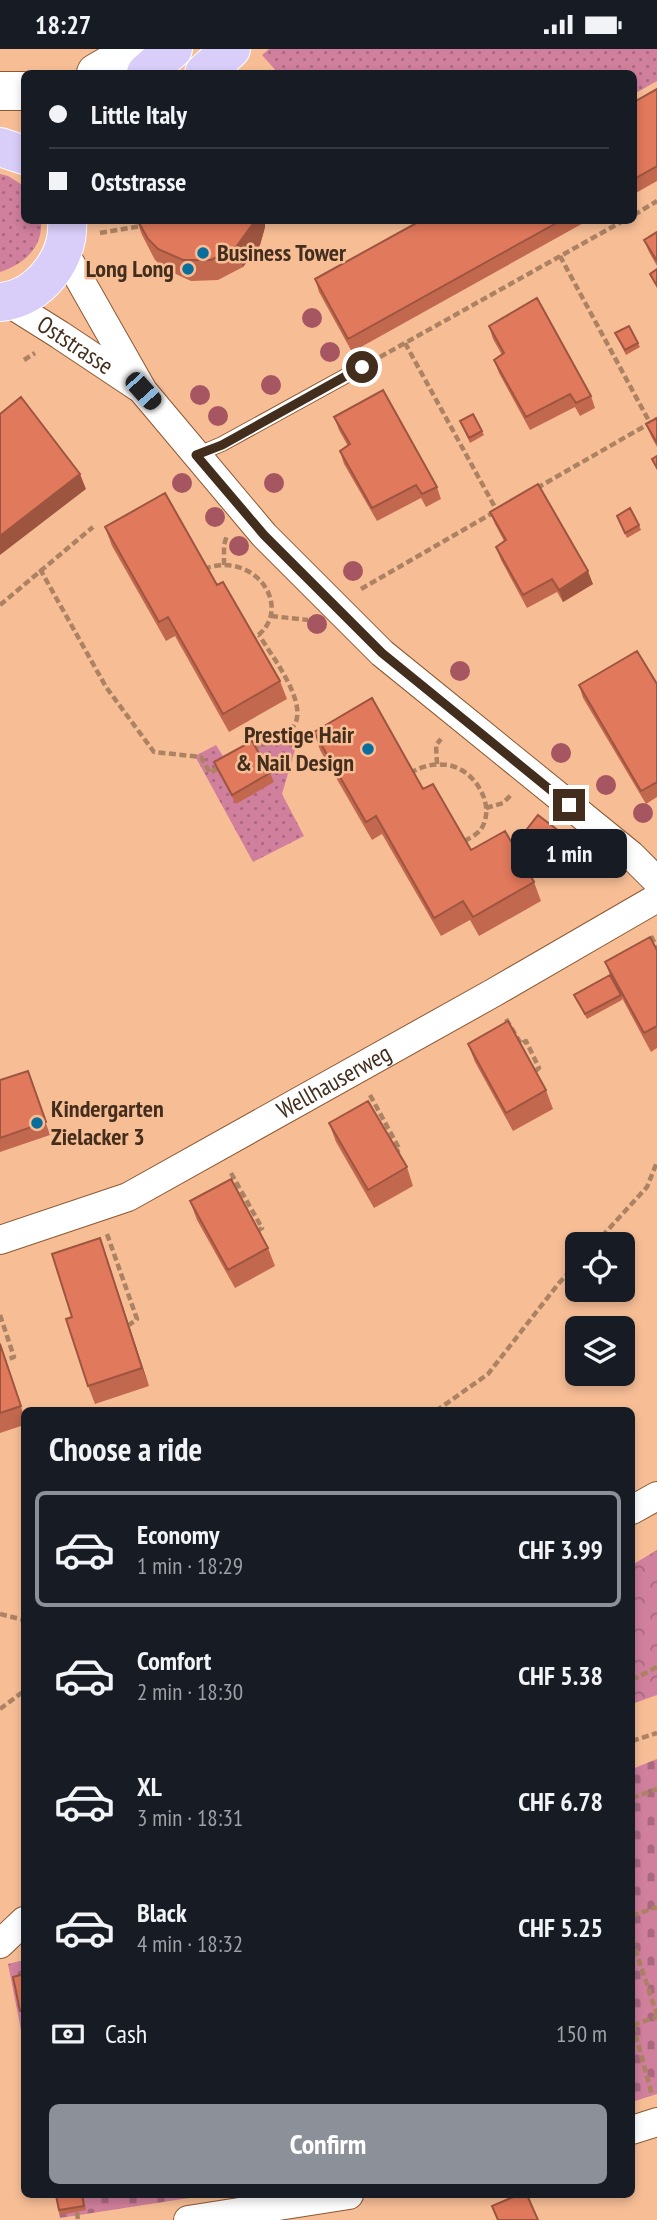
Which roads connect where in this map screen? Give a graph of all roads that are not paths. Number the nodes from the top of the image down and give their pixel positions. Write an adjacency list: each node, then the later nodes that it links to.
1 (137, 49): 4 (main road)
2 (173, 49): 5 (main road)
3 (232, 49): 6 (main road)
4 (101, 70)
5 (149, 70)
6 (208, 70)
7 (0, 91): 8 (main road)
8 (21, 91)
9 (71, 230): 10 (main road); 12 (street, Oststrasse)
10 (3, 301): 12 (street, Oststrasse)
11 (362, 367): 13 (lane)
12 (143, 391): 13 (street, Oststrasse)
13 (196, 455): 14 (street, Oststrasse)
14 (657, 881)
15 (657, 898): 16 (street, Wellhauserweg)
16 (0, 1240)
17 (657, 1496): 18 (street)
18 (635, 1508)
19 (21, 1924): 20 (street)
20 (0, 1944)
21 (655, 2112): 22 (street)
22 (635, 2128)
23 (330, 2198): 24 (street)
24 (194, 2220)

